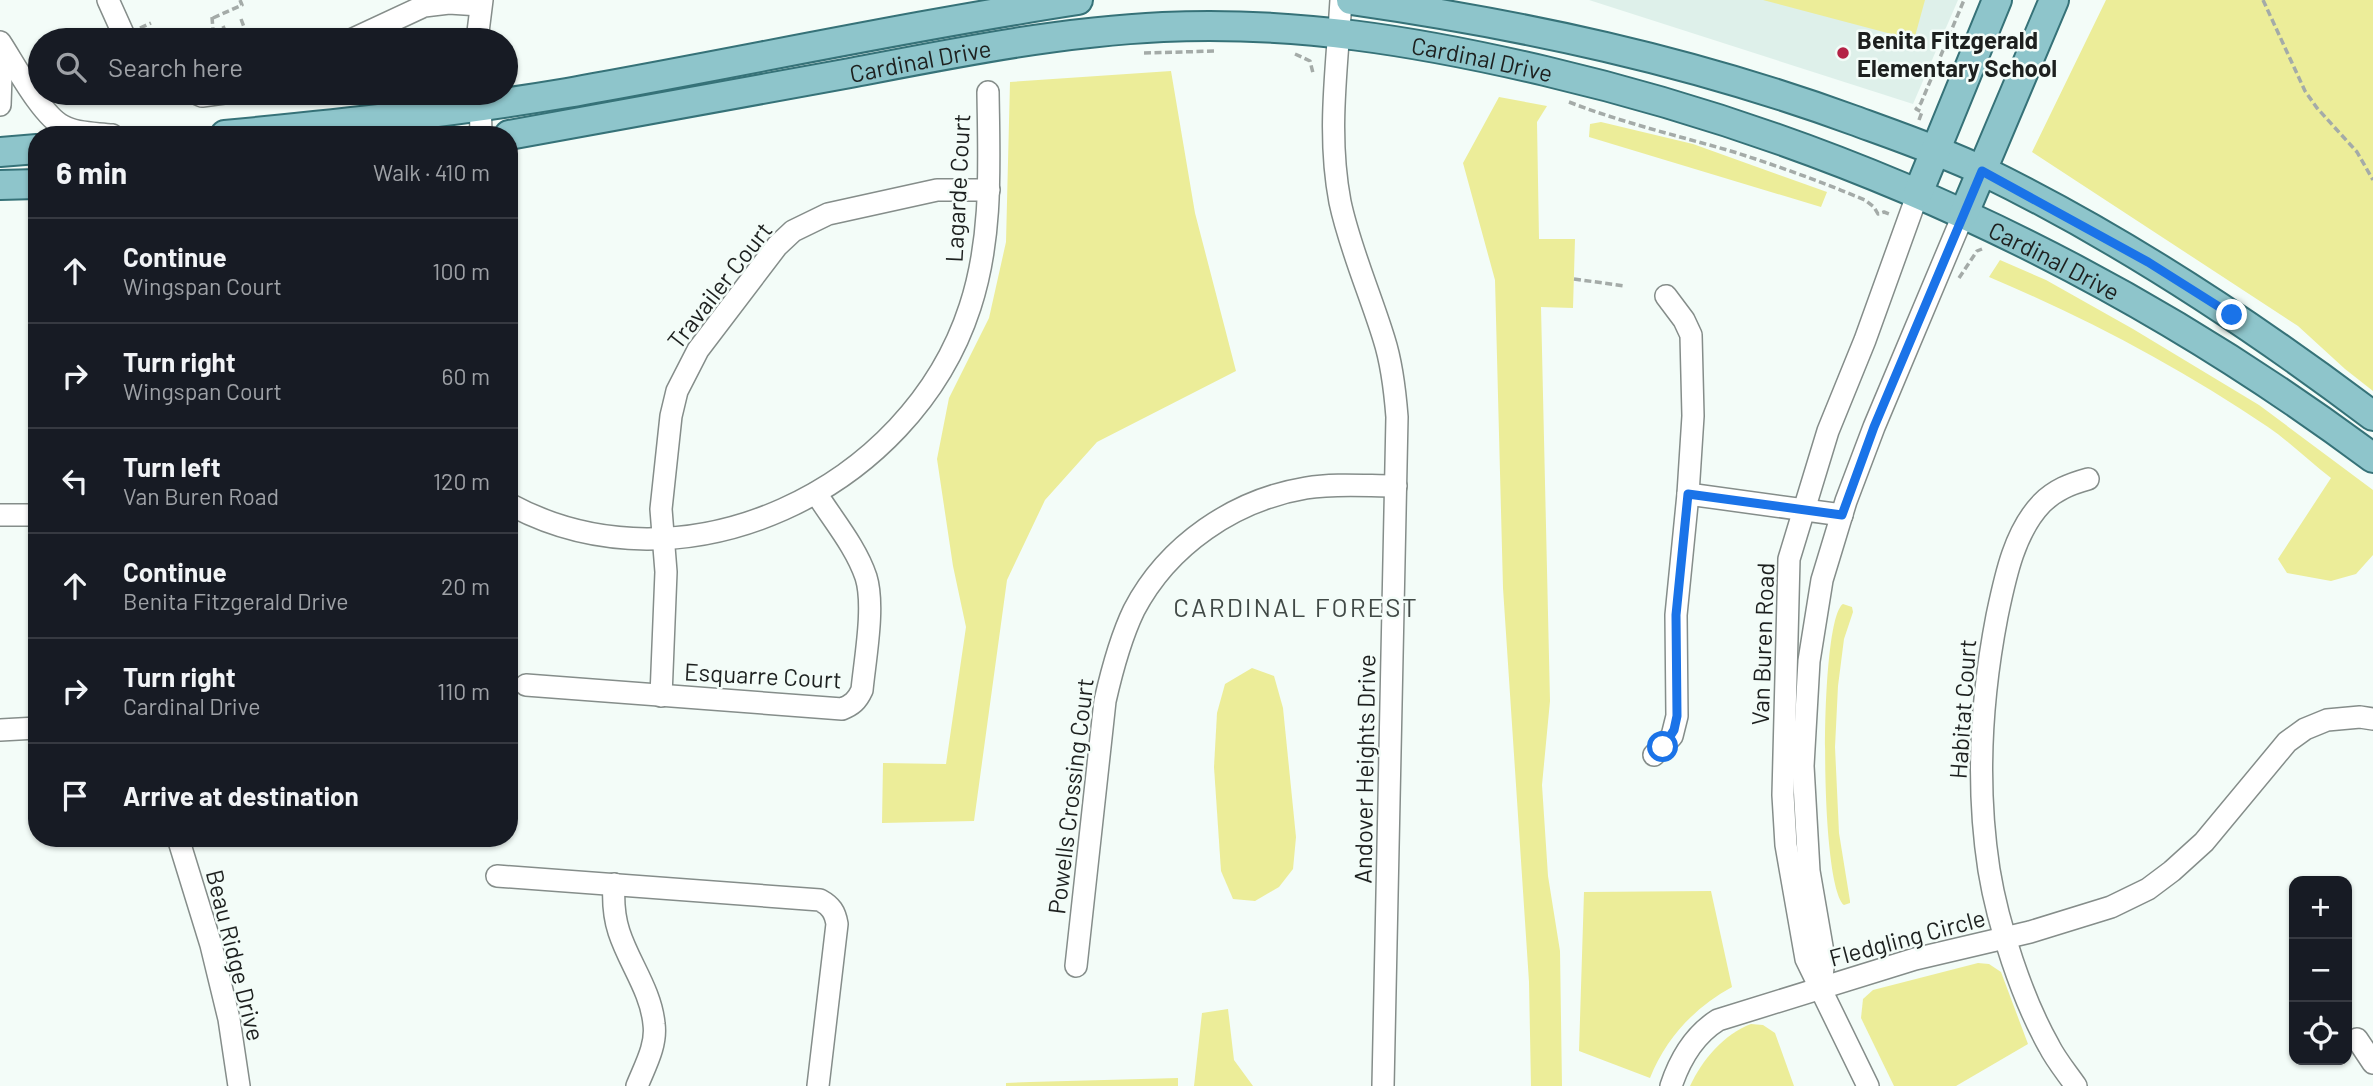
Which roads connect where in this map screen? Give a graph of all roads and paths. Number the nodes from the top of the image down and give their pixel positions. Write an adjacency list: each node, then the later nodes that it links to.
1 (108, 0): 12 (street)
2 (240, 0): 13 (path)
3 (1078, 0): 23 (main road, Cardinal Drive)
4 (1341, 0): 17 (street, Andover Heights Drive)
5 (1351, 0): 35 (main road, Cardinal Drive)
6 (1964, 0): 29 (path)
7 (1997, 0): 35 (main road)
8 (2054, 0): 37 (main road)
9 (2263, 0): 38 (path)
10 (481, 3): 15 (street); 16 (street)
11 (241, 19): 14 (path)
12 (121, 28)
13 (212, 28)
14 (244, 28)
15 (377, 28)
16 (478, 28)
17 (1339, 32): 33 (main road, Cardinal Drive); 42 (main road, Cardinal Drive); 52 (street, Andover Heights Drive)
18 (1, 44): 21 (street); 25 (street)
19 (1311, 56): 20 (path)
20 (1313, 73)
21 (28, 84)
22 (988, 92): 41 (street, Lagarde Court)
23 (518, 96)
24 (1568, 102): 43 (path)
25 (0, 104)
26 (42, 105): 30 (street)
27 (438, 105): 31 (main road, Cardinal Drive)
28 (480, 105): 32 (street)
29 (1922, 112)
30 (66, 126)
31 (289, 126)
32 (481, 126)
33 (518, 133)
34 (28, 150): 36 (main road)
35 (1935, 150): 37 (main road, Cardinal Drive); 42 (main road)
36 (0, 152)
37 (1982, 171): 44 (main road); 49 (main road, Cardinal Drive)
38 (2373, 180)
39 (28, 184): 40 (main road)
40 (0, 186)
41 (989, 190): 53 (street, Lagarde Court); 60 (street, Travailer Court)
42 (1918, 193): 43 (street, Van Buren Road); 44 (main road, Cardinal Drive)
43 (1908, 221): 56 (street, Van Buren Road)
44 (1959, 226): 46 (path); 50 (main road, Cardinal Drive); 59 (street, Van Buren Road)
45 (1574, 279): 47 (path)
46 (1955, 284)
47 (1625, 286)
48 (1666, 296): 54 (street)
49 (2373, 416)
50 (2373, 458)
51 (2088, 479): 70 (street, Habitat Court)
52 (1396, 486): 71 (street, Powells Crossing Court); 78 (street, Andover Heights Drive)
53 (816, 493): 60 (street, Lagarde Court); 62 (street, Esquarre Court)
54 (1688, 494): 56 (street); 66 (street)
55 (518, 508): 60 (street, Lagarde Court)
56 (1802, 509): 59 (street); 72 (street, Van Buren Road)
57 (0, 515): 58 (street)
58 (28, 515)
59 (1842, 515): 72 (street, Van Buren Road)
60 (664, 538): 62 (street, Travailer Court)
61 (526, 685): 62 (street, Esquarre Court)
62 (661, 696)
63 (2373, 719): 70 (street, Fledgling Circle)
64 (28, 728): 65 (street)
65 (0, 730)
66 (1654, 755)
67 (181, 847): 75 (street, Beau Ridge Drive)
68 (497, 876): 69 (street)
69 (614, 884): 76 (street); 77 (street)
70 (2006, 938): 72 (street, Fledgling Circle); 81 (street, Fledgling Circle)
71 (1076, 966)
72 (1821, 987): 79 (street, Fledgling Circle); 80 (street, Van Buren Road)
73 (2357, 1039): 74 (street)
74 (2373, 1063)
75 (239, 1086)
76 (637, 1086)
77 (818, 1086)
78 (1383, 1086)
79 (1671, 1086)
80 (1868, 1086)
81 (2076, 1086)

